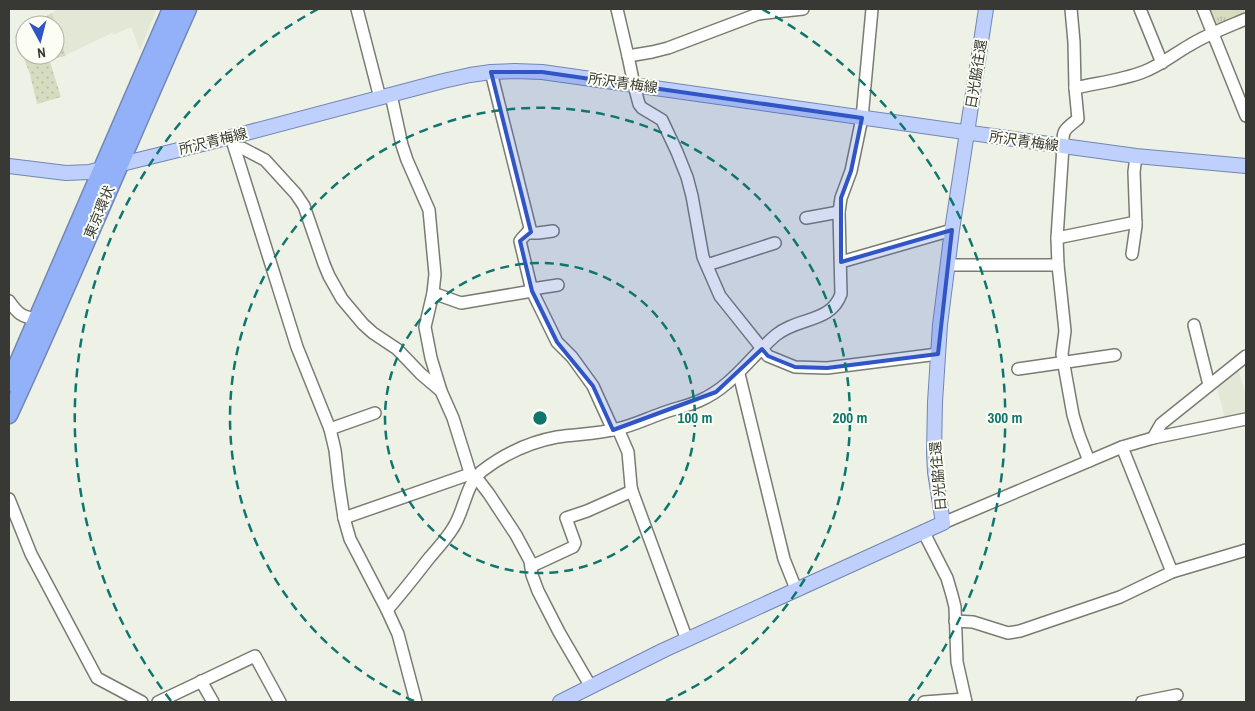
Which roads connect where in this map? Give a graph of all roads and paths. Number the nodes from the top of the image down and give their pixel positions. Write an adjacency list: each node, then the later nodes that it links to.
1 (172, 9): 28 (highway, 東京環状)
2 (188, 9): 25 (highway, 東京環状)
3 (357, 9): 18 (street)
4 (617, 9): 13 (street)
5 (803, 9): 13 (street)
6 (872, 9): 20 (street)
7 (986, 9): 21 (main road, 日光脇往還)
8 (1071, 9): 17 (street)
9 (1140, 9): 14 (street)
10 (1203, 9): 12 (street)
11 (1246, 20): 12 (street)
12 (1213, 32): 14 (street); 19 (street)
13 (628, 56): 16 (street)
14 (1162, 63): 17 (street)
15 (491, 72): 16 (main road, 所沢青梅線); 18 (main road, 所沢青梅線); 34 (street)
16 (634, 85): 20 (main road, 所沢青梅線); 39 (street)
17 (1075, 88): 23 (street)
18 (386, 96): 22 (main road, 所沢青梅線); 44 (street)
19 (1246, 114)
20 (862, 118): 21 (main road, 所沢青梅線); 29 (street)
21 (966, 133): 23 (main road, 所沢青梅線); 32 (main road, 日光脇往還)
22 (233, 143): 25 (main road, 所沢青梅線); 57 (street); 61 (street)
23 (1063, 146): 24 (main road, 所沢青梅線); 35 (street)
24 (1136, 156): 27 (main road, 所沢青梅線); 31 (street)
25 (119, 164): 28 (main road, 所沢青梅線); 59 (highway, 東京環状)
26 (9, 166): 28 (main road, 所沢青梅線)
27 (1246, 166)
28 (101, 169): 46 (highway, 東京環状)
29 (839, 212): 30 (street); 38 (street)
30 (806, 218)
31 (1136, 222): 35 (street); 37 (street)
32 (952, 230): 38 (street); 40 (main road, 日光脇往還)
33 (553, 231): 34 (street)
34 (528, 233): 43 (street)
35 (1057, 238): 41 (street)
36 (775, 243): 39 (street)
37 (1132, 254)
38 (841, 262): 48 (street)
39 (707, 265): 48 (street)
40 (947, 265): 41 (street); 49 (main road, 日光脇往還)
41 (1058, 265): 52 (street)
42 (558, 285): 43 (street)
43 (532, 290): 44 (street); 62 (street)
44 (433, 293): 57 (street)
45 (9, 301): 46 (street)
46 (37, 319): 55 (highway, 東京環状)
47 (1194, 325): 56 (street)
48 (762, 350): 49 (street); 54 (street)
49 (938, 354): 70 (main road, 日光脇往還)
50 (1115, 355): 52 (street)
51 (1246, 356): 56 (street)
52 (1064, 362): 53 (street); 65 (street)
53 (1018, 370)
54 (739, 374): 62 (street); 75 (street)
55 (9, 384)
56 (1209, 385): 63 (street)
57 (441, 391): 66 (street)
58 (375, 413): 61 (street)
59 (9, 415)
60 (1246, 419): 63 (street)
61 (330, 429): 69 (street)
62 (615, 430): 66 (street); 67 (street)
63 (1153, 438): 64 (street)
64 (1122, 447): 65 (street); 74 (street)
65 (1089, 461): 70 (street)
66 (473, 478): 69 (street); 73 (street); 76 (street)
67 (632, 491): 73 (street); 78 (street)
68 (9, 499): 83 (street)
69 (344, 518): 76 (street)
70 (943, 523): 71 (main road, 日光脇往還)
71 (923, 531): 75 (main road, 日光脇往還); 77 (street)
72 (1246, 550): 74 (street)
73 (532, 566): 80 (street)
74 (1172, 572): 77 (street)
75 (796, 589): 78 (main road, 日光脇往還)
76 (387, 610): 87 (street)
77 (955, 621): 82 (street)
78 (686, 640): 80 (main road, 日光脇往還)
79 (201, 681): 84 (street); 85 (street); 86 (street)
80 (591, 687): 88 (main road, 日光脇往還)
81 (1177, 695): 90 (street)
82 (965, 701): 89 (street)
83 (142, 702)
84 (158, 702)
85 (213, 702)
86 (280, 702)
87 (416, 702)
88 (560, 702)
89 (924, 702)
90 (1142, 702)

